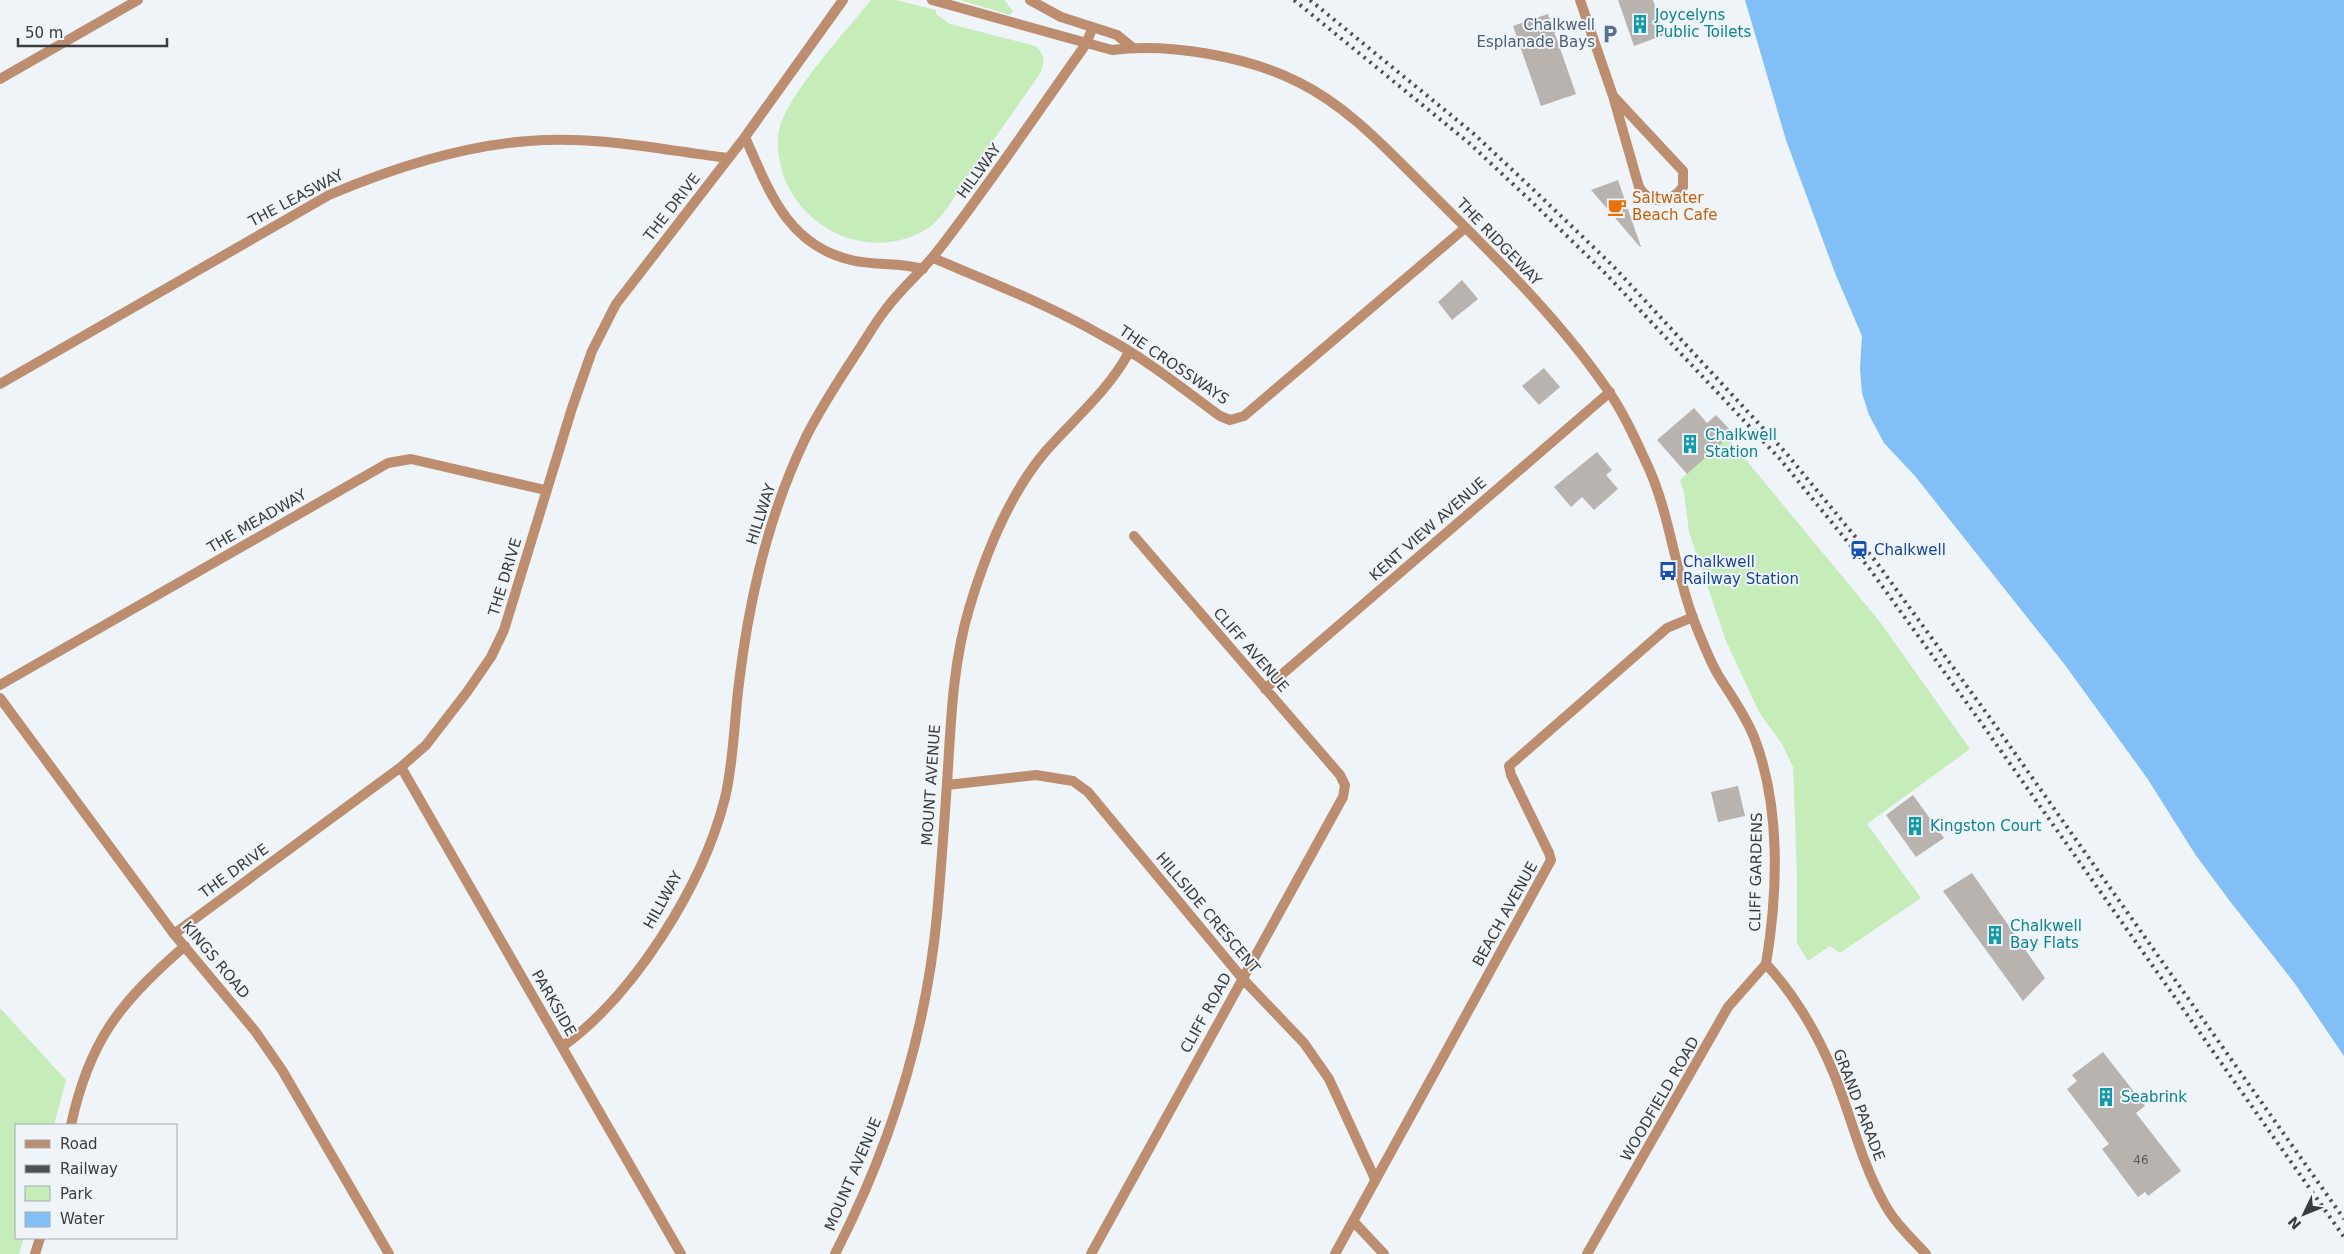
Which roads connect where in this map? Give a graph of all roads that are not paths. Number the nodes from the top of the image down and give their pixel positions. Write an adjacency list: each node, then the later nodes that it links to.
1 (138, 0): 9 (street)
2 (843, 0): 11 (street, THE DRIVE)
3 (932, 0): 7 (street, THE RIDGEWAY)
4 (1030, 0): 6 (street, THE RIDGEWAY)
5 (1580, 0): 10 (street)
6 (1092, 29): 7 (street, HILLWAY); 8 (street, THE RIDGEWAY)
7 (1086, 44): 8 (street, THE RIDGEWAY); 14 (street, HILLWAY)
8 (1133, 48): 13 (street, THE RIDGEWAY)
9 (0, 79)
10 (1613, 96): 10 (street)
11 (745, 138): 12 (street, THE DRIVE); 15 (street)
12 (728, 158): 17 (street, THE LEASWAY); 19 (street, THE DRIVE)
13 (1466, 228): 16 (street, THE CROSSWAYS); 18 (street, THE RIDGEWAY)
14 (932, 258): 15 (street, HILLWAY); 16 (street, THE CROSSWAYS)
15 (923, 269): 32 (street, HILLWAY)
16 (1129, 352): 26 (street, MOUNT AVENUE)
17 (0, 384)
18 (1610, 392): 21 (street, THE RIDGEWAY); 23 (street, KENT VIEW AVENUE)
19 (545, 490): 22 (street, THE MEADWAY); 25 (street, THE DRIVE)
20 (1134, 536): 23 (street, CLIFF AVENUE)
21 (1693, 616): 30 (street, CLIFF GARDENS); 34 (street, BEACH AVENUE)
22 (0, 685)
23 (1265, 689): 27 (street, CLIFF AVENUE)
24 (0, 698): 28 (street, KINGS ROAD)
25 (401, 767): 28 (street, THE DRIVE); 32 (street, PARKSIDE)
26 (947, 784): 31 (street, HILLSIDE CRESCENT); 40 (street, MOUNT AVENUE)
27 (1345, 785): 31 (street, CLIFF ROAD)
28 (174, 934): 29 (street, KINGS ROAD)
29 (185, 946): 33 (street); 38 (street, KINGS ROAD)
30 (1766, 964): 44 (street, WOODFIELD ROAD); 45 (street, GRAND PARADE)
31 (1242, 978): 34 (street, HILLSIDE CRESCENT); 41 (street, CLIFF ROAD)
32 (562, 1047): 39 (street, PARKSIDE)
33 (71, 1124)
34 (1375, 1179): 35 (street, BEACH AVENUE)
35 (1353, 1221): 42 (street, BEACH AVENUE); 43 (street)
36 (40, 1239): 37 (street)
37 (35, 1254)
38 (389, 1254)
39 (681, 1254)
40 (835, 1254)
41 (1091, 1254)
42 (1335, 1254)
43 (1384, 1254)
44 (1587, 1254)
45 (1926, 1254)

